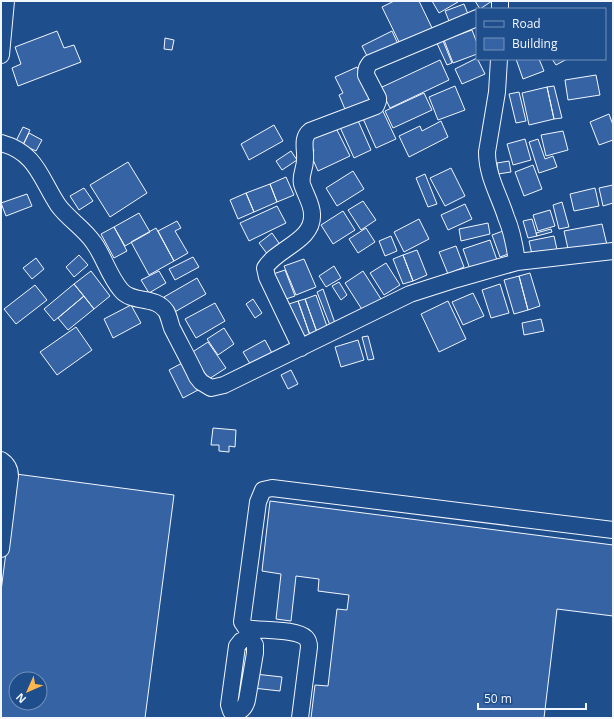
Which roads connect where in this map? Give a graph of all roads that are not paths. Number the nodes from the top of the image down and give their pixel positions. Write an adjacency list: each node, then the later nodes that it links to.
1 (6, 1): 3 (street)
2 (476, 18): 8 (street)
3 (1, 55)
4 (498, 60): 7 (street)
5 (1, 143): 8 (street)
6 (613, 251): 7 (street)
7 (517, 262): 8 (street)
8 (301, 348)
9 (1, 460): 11 (street)
10 (613, 530): 12 (street)
11 (1, 549)
12 (249, 632): 13 (street); 14 (street)
13 (233, 716)
14 (300, 718)

